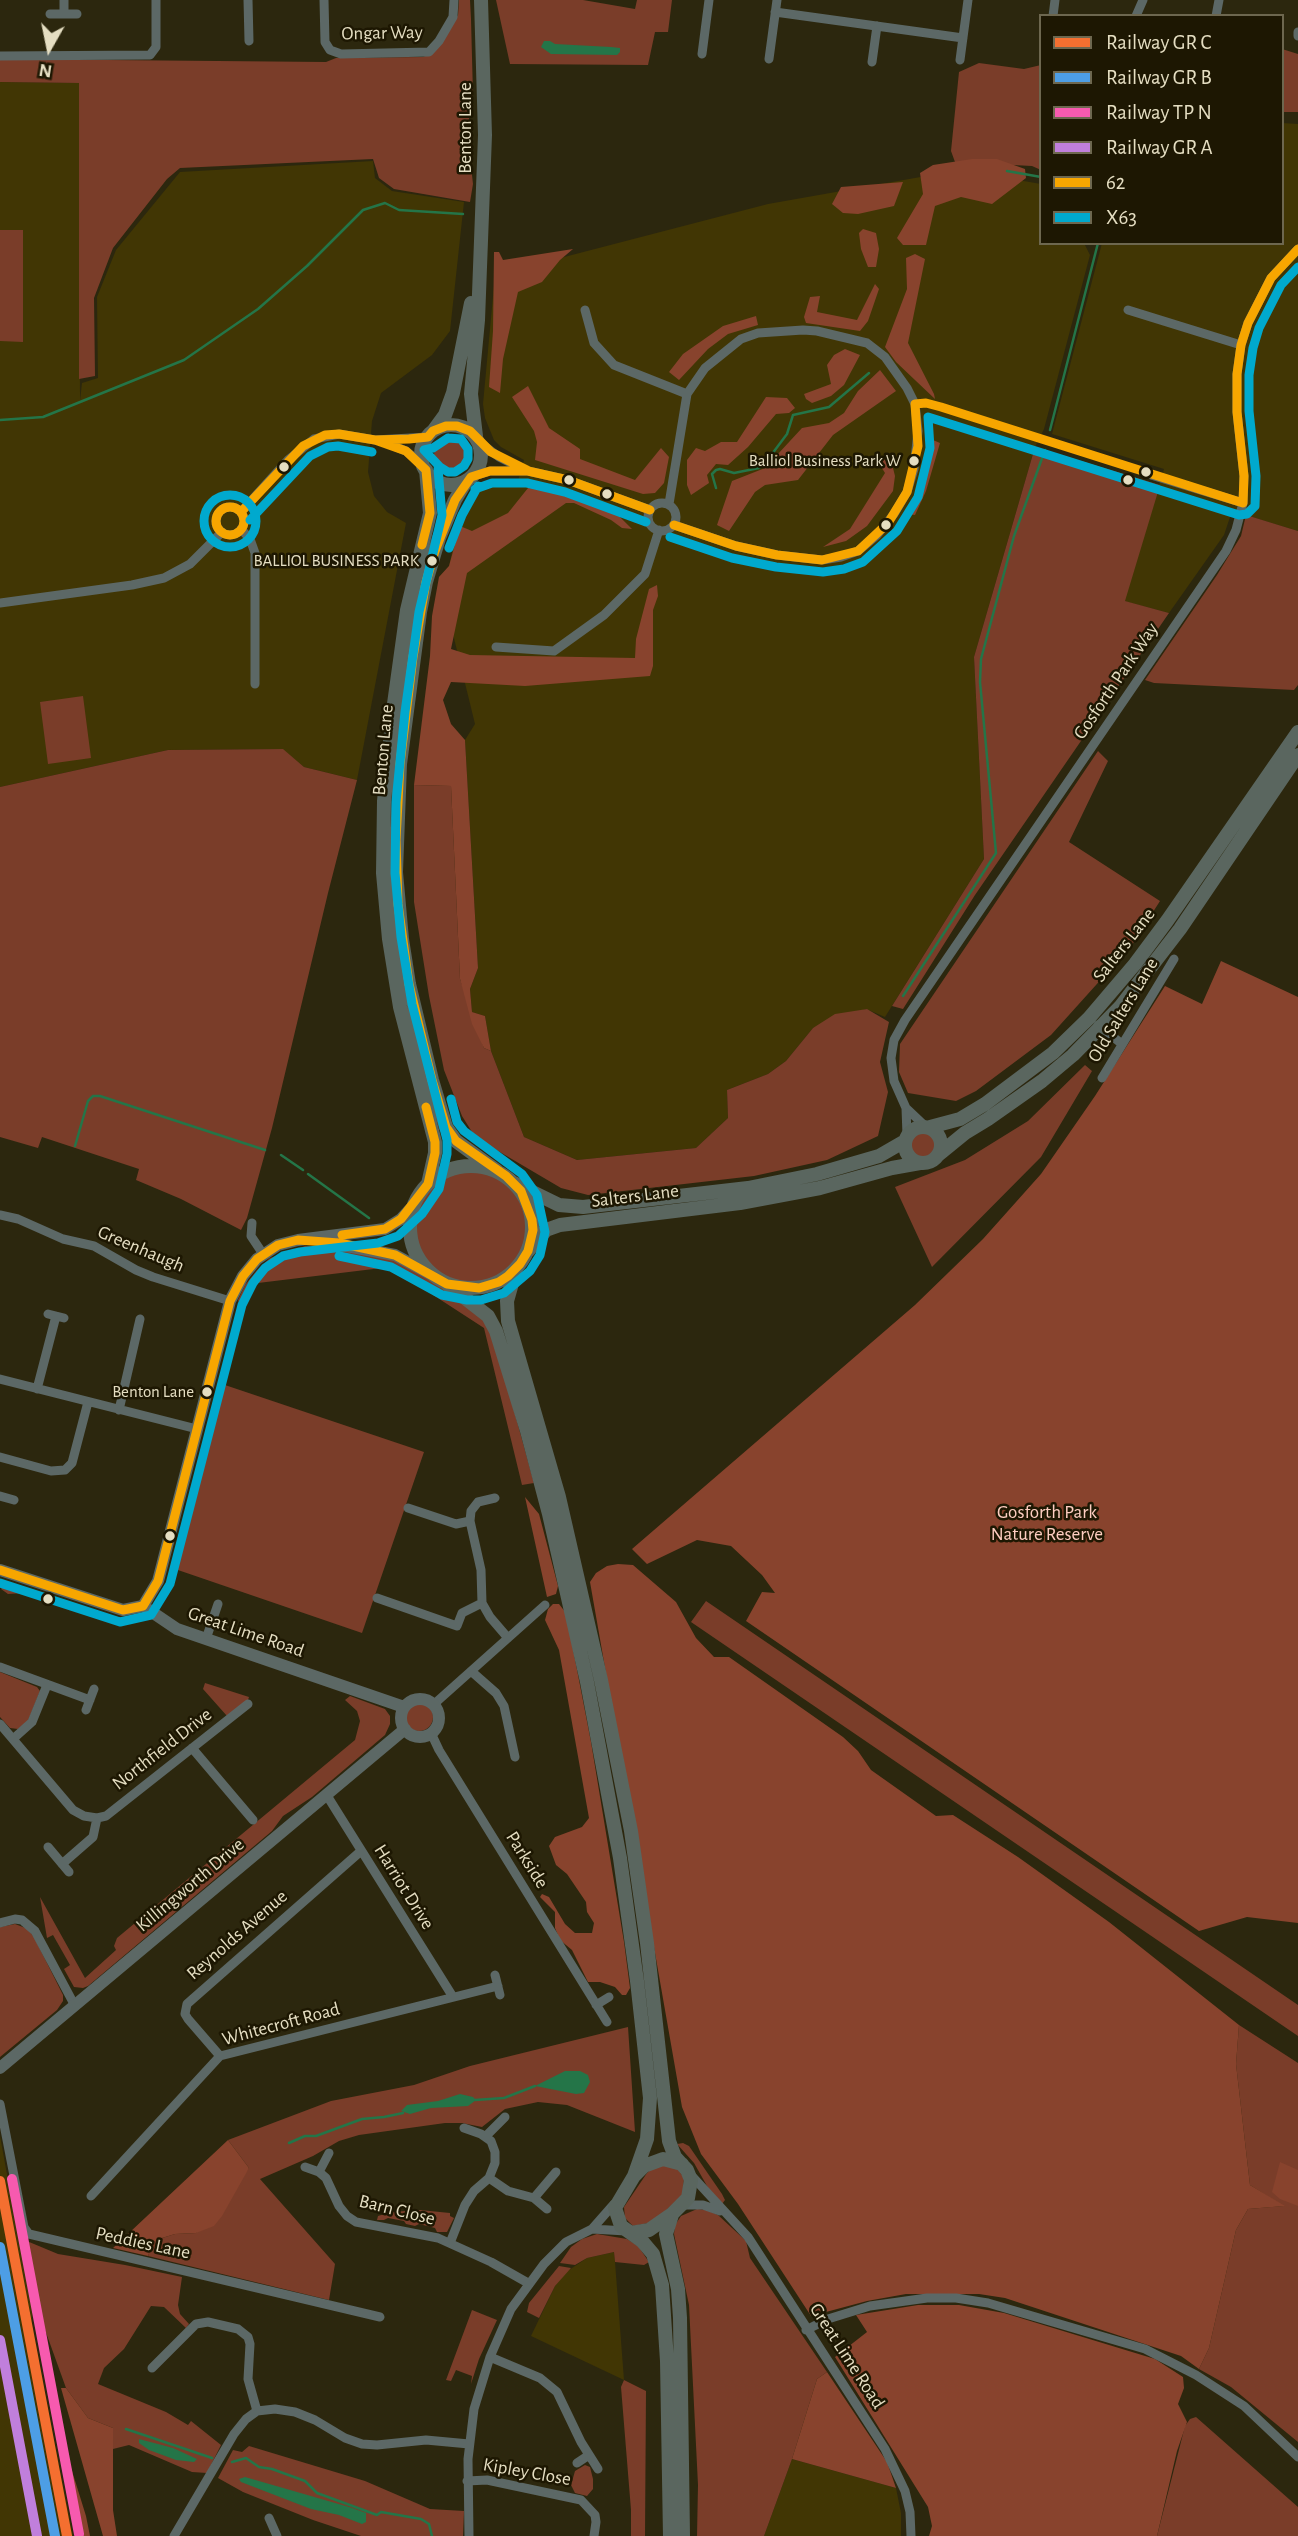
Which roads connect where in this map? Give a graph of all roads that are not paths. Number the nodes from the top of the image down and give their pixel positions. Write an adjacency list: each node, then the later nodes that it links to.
1 (64, 0): 12 (street)
2 (156, 0): 18 (street)
3 (248, 0): 16 (street)
4 (324, 0): 5 (street, Ongar Way)
5 (454, 0)
6 (481, 0): 23 (main road, Benton Lane)
7 (709, 0): 17 (street)
8 (777, 0): 10 (street)
9 (968, 0): 15 (street)
10 (775, 12): 14 (street); 19 (street)
11 (50, 14): 12 (street)
12 (64, 14): 13 (street)
13 (77, 14)
14 (877, 26): 15 (street); 21 (street)
15 (963, 38): 20 (street)
16 (249, 41)
17 (702, 54)
18 (0, 56)
19 (768, 59)
20 (960, 60)
21 (872, 62)
22 (1298, 249): 26 (street, Gosforth Park Way)
23 (479, 257): 28 (main road, Benton Lane); 29 (main road, Benton Lane)
24 (585, 310): 27 (street)
25 (1128, 310): 26 (street)
26 (1241, 345): 35 (street, Gosforth Park Way)
27 (687, 394): 36 (street); 39 (street)
28 (430, 434): 29 (main road); 30 (street); 31 (main road)
29 (477, 439): 32 (street); 34 (main road)
30 (375, 440): 31 (street); 38 (street)
31 (424, 467): 34 (main road); 59 (main road, Benton Lane)
32 (528, 471): 34 (street); 37 (street)
33 (1151, 474): 35 (street)
34 (469, 479): 57 (main road, Benton Lane)
35 (1243, 503): 52 (street, Gosforth Park Way)
36 (669, 505): 37 (street); 39 (street)
37 (650, 510): 41 (street)
38 (241, 512): 40 (street); 42 (street)
39 (674, 525): 41 (street)
40 (241, 529): 42 (street); 45 (street)
41 (659, 530): 44 (street)
42 (222, 532): 43 (street)
43 (0, 603)
44 (496, 647)
45 (255, 684)
46 (1298, 732): 49 (main road, Salters Lane)
47 (1298, 755): 49 (main road, Salters Lane)
48 (1174, 959): 50 (street, Old Salters Lane)
49 (1095, 1023): 50 (street); 53 (main road, Salters Lane); 55 (main road, Salters Lane)
50 (1122, 1044): 51 (street, Old Salters Lane)
51 (1102, 1078)
52 (905, 1108): 53 (street, Gosforth Park Way); 54 (street, Gosforth Park Way)
53 (928, 1127): 54 (main road); 55 (main road)
54 (906, 1138): 56 (main road); 58 (main road, Salters Lane)
55 (938, 1155): 56 (main road)
56 (920, 1163): 64 (main road, Salters Lane)
57 (497, 1171): 58 (main road); 59 (main road)
58 (514, 1183): 64 (main road)
59 (428, 1184): 60 (main road)
60 (413, 1206): 63 (main road); 67 (main road)
61 (0, 1215): 69 (street, Greenhaugh)
62 (252, 1223): 65 (street)
63 (298, 1240): 65 (main road); 67 (main road)
64 (528, 1251): 66 (main road)
65 (263, 1254): 69 (main road)
66 (516, 1269): 68 (main road); 128 (main road)
67 (434, 1276): 68 (main road)
68 (447, 1284): 131 (main road)
69 (230, 1301): 76 (main road)
70 (56, 1316): 73 (street)
71 (140, 1319): 75 (street)
72 (0, 1379): 73 (street)
73 (37, 1389): 74 (street)
74 (88, 1402): 75 (street); 77 (street)
75 (119, 1410): 76 (street)
76 (197, 1429): 88 (main road)
77 (0, 1457)
78 (0, 1496): 80 (street)
79 (495, 1498): 82 (street)
80 (14, 1500)
81 (408, 1508): 82 (street)
82 (470, 1521): 85 (street)
83 (1, 1573): 88 (main road)
84 (377, 1598): 85 (street)
85 (482, 1603): 89 (street)
86 (218, 1604): 90 (street)
87 (545, 1605): 89 (street)
88 (143, 1606): 90 (main road, Great Lime Road)
89 (508, 1638): 92 (street)
90 (206, 1639): 98 (main road, Great Lime Road)
91 (0, 1667): 93 (street)
92 (471, 1671): 97 (street); 105 (street)
93 (47, 1685): 95 (street); 103 (street)
94 (94, 1689): 95 (street)
95 (90, 1700): 99 (street)
96 (248, 1704): 104 (street, Northfield Drive)
97 (433, 1705): 98 (main road); 102 (main road)
98 (404, 1707): 101 (main road)
99 (86, 1710)
100 (0, 1724): 103 (street)
101 (405, 1729): 102 (main road); 106 (main road, Killingworth Drive)
102 (431, 1733): 117 (street, Parkside)
103 (13, 1739): 107 (street)
104 (192, 1748): 107 (street, Northfield Drive); 108 (street)
105 (514, 1757)
106 (326, 1794): 110 (street, Harriot Drive); 118 (main road, Killingworth Drive)
107 (97, 1818): 111 (street)
108 (253, 1820)
109 (48, 1847): 111 (street)
110 (361, 1851): 115 (street, Harriot Drive); 120 (street, Reynolds Avenue)
111 (62, 1864): 112 (street)
112 (69, 1872)
113 (0, 1923): 118 (street)
114 (495, 1975): 115 (street, Whitecroft Road)
115 (453, 1997): 120 (street, Whitecroft Road)
116 (609, 1997): 117 (street)
117 (596, 2005): 119 (street, Parkside)
118 (75, 2006): 121 (main road, Killingworth Drive)
119 (607, 2022)
120 (220, 2056): 133 (street, Whitecroft Road)
121 (0, 2068)
122 (0, 2105): 143 (street, Peddies Lane)
123 (505, 2117): 125 (street)
124 (464, 2128): 125 (street)
125 (486, 2136): 132 (street)
126 (328, 2153): 129 (street)
127 (305, 2167): 129 (street)
128 (685, 2167): 131 (main road); 137 (main road); 138 (street, Great Lime Road)
129 (319, 2172): 141 (street, Barn Close)
130 (556, 2172): 135 (street)
131 (634, 2176): 134 (main road)
132 (489, 2178): 135 (street); 141 (street, Barn Close)
133 (91, 2196)
134 (620, 2196): 139 (street); 140 (main road)
135 (534, 2198): 136 (street)
136 (547, 2208)
137 (677, 2209): 138 (street); 140 (main road); 162 (main road)
138 (722, 2211): 144 (street, Great Lime Road)
139 (592, 2229): 140 (street); 142 (street)
140 (629, 2232): 161 (main road)
141 (450, 2243): 142 (street, Barn Close)
142 (528, 2283): 147 (street)
143 (380, 2317)
144 (806, 2330): 152 (street); 163 (street, Great Lime Road)
145 (155, 2347): 146 (street)
146 (164, 2356): 148 (street); 149 (street)
147 (489, 2357): 150 (street); 151 (street)
148 (152, 2368)
149 (257, 2411): 150 (street); 157 (street)
150 (469, 2444): 155 (street)
151 (589, 2455): 153 (street); 154 (street)
152 (1298, 2457)
153 (577, 2463)
154 (598, 2469)
155 (467, 2481): 159 (street); 160 (street, Kipley Close)
156 (276, 2522): 158 (street)
157 (174, 2536)
158 (277, 2536)
159 (469, 2536)
160 (594, 2536)
161 (670, 2536)
162 (683, 2536)
163 (911, 2536)

